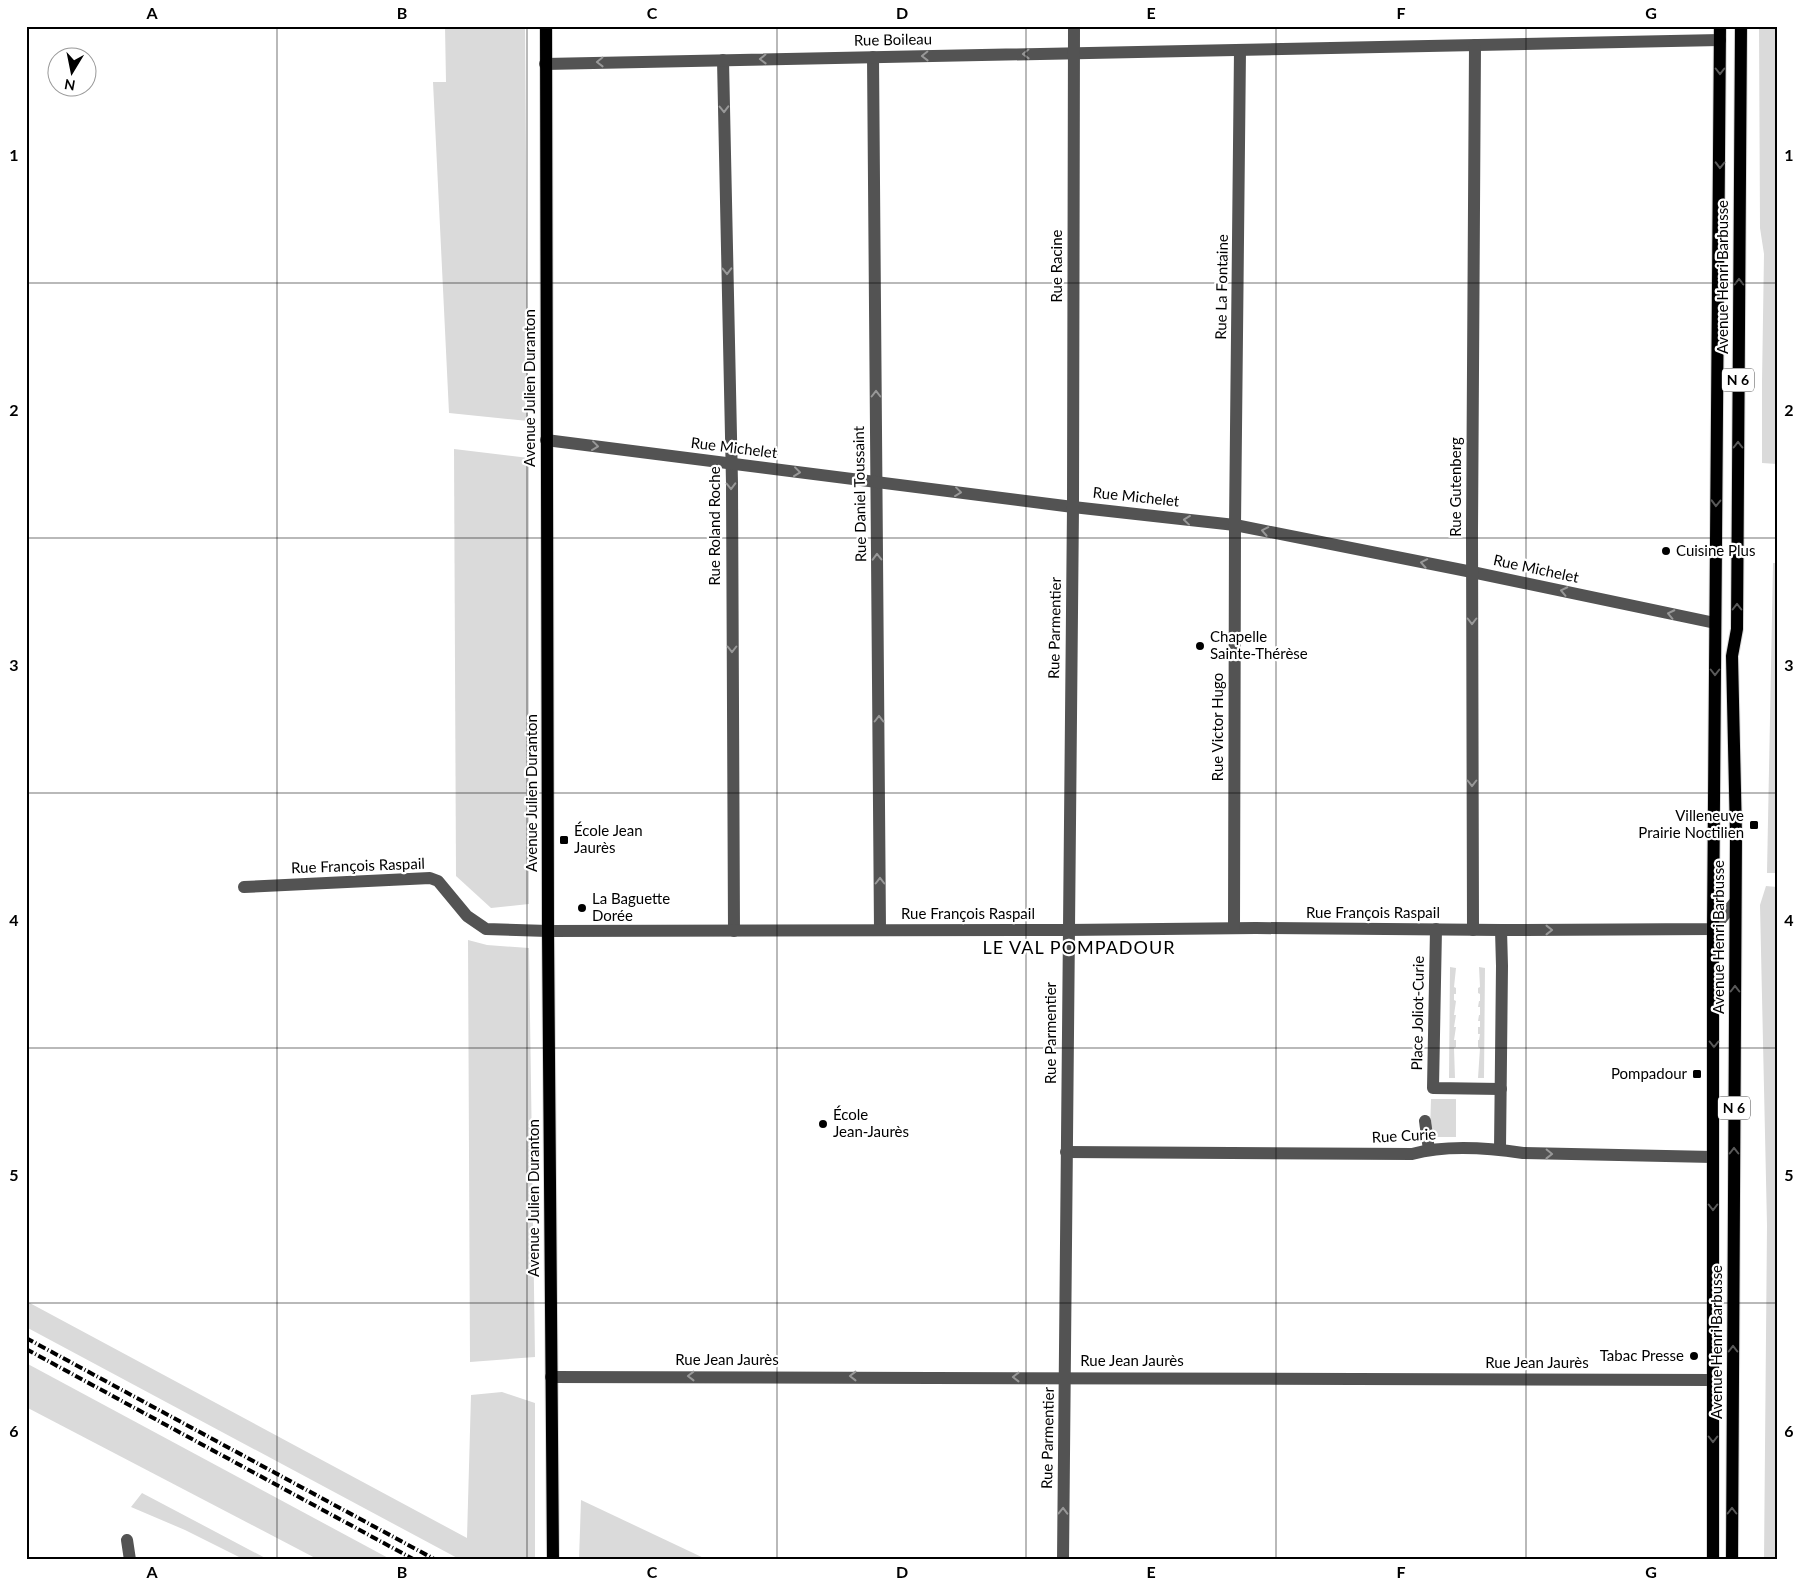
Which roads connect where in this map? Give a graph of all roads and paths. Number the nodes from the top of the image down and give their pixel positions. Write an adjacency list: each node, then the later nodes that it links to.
1 (546, 26): 11 (main road, Avenue Julien Duranton)
2 (1074, 26): 8 (street, Rue Racine)
3 (1720, 26): 5 (main road, N 6)
4 (1741, 26): 19 (main road, Avenue Henri Barbusse / N 6, one-way to 4)
5 (1720, 40): 6 (street, Rue Boileau); 18 (main road, Avenue Henri Barbusse / N 6, one-way to 18)
6 (1475, 45): 7 (street, Rue Boileau); 17 (street, Rue Gutenberg)
7 (1240, 50): 8 (street, Rue Boileau); 16 (street, Rue La Fontaine)
8 (1075, 53): 9 (street, Rue Boileau, one-way to 9); 15 (street, Rue Racine)
9 (873, 57): 10 (street, Rue Boileau, one-way to 10); 14 (street, Rue Daniel Toussaint, one-way to 9)
10 (723, 60): 11 (street, Rue Boileau, one-way to 11); 13 (street, Rue Roland Roche, one-way to 13)
11 (545, 64): 12 (main road, Avenue Julien Duranton)
12 (546, 440): 13 (street, Rue Michelet, one-way to 13); 29 (main road, Avenue Julien Duranton)
13 (731, 464): 14 (street, Rue Michelet, one-way to 14); 30 (street, Rue Roland Roche, one-way to 30)
14 (876, 481): 15 (street, Rue Michelet, one-way to 15); 24 (street, Rue Daniel Toussaint, one-way to 14)
15 (1072, 507): 16 (street, Rue Michelet, one-way to 15); 25 (street, Rue Parmentier)
16 (1235, 525): 17 (street, Rue Michelet, one-way to 16); 22 (street, Rue Victor Hugo)
17 (1472, 572): 18 (street, Rue Michelet, one-way to 17); 27 (street, Rue Gutenberg, one-way to 27)
18 (1716, 623): 19 (main road); 23 (main road, Avenue Henri Barbusse / N 6, one-way to 23)
19 (1732, 656): 21 (main road, Avenue Henri Barbusse / N 6)
20 (244, 888): 29 (street, Rue François Raspail)
21 (1736, 902): 23 (street); 45 (main road, Avenue Henri Barbusse / N 6, one-way to 21)
22 (1234, 928): 25 (street, Rue François Raspail); 26 (street, Rue François Raspail)
23 (1713, 929): 28 (street, Rue François Raspail, one-way to 23); 36 (main road, Avenue Henri Barbusse / N 6, one-way to 36)
24 (880, 930): 25 (street, Rue François Raspail); 30 (street, Rue François Raspail)
25 (1068, 930): 35 (street, Rue Parmentier)
26 (1436, 930): 27 (street, Rue François Raspail); 31 (street, Place Joliot-Curie)
27 (1473, 930): 28 (street, Rue François Raspail)
28 (1501, 930): 31 (street)
29 (548, 931): 30 (street, Rue François Raspail); 37 (main road, Avenue Julien Duranton)
30 (734, 931)
31 (1501, 1089): 34 (street)
32 (1425, 1121): 33 (street)
33 (1430, 1150): 34 (street, Rue Curie); 35 (street, Rue Curie)
34 (1500, 1150): 36 (street, Rue Curie, one-way to 36)
35 (1066, 1152): 38 (street, Rue Parmentier)
36 (1713, 1157): 39 (main road, Avenue Henri Barbusse / N 6, one-way to 39)
37 (551, 1376): 38 (street, Rue Jean Jaurès, one-way to 37); 42 (main road, Avenue Julien Duranton)
38 (1065, 1377): 39 (street, Rue Jean Jaurès); 43 (street, Rue Parmentier, one-way to 38)
39 (1713, 1380): 44 (main road, Avenue Henri Barbusse / N 6, one-way to 44)
40 (128, 1540): 41 (street)
41 (130, 1560)
42 (553, 1560)
43 (1063, 1560)
44 (1713, 1560)
45 (1732, 1560)

